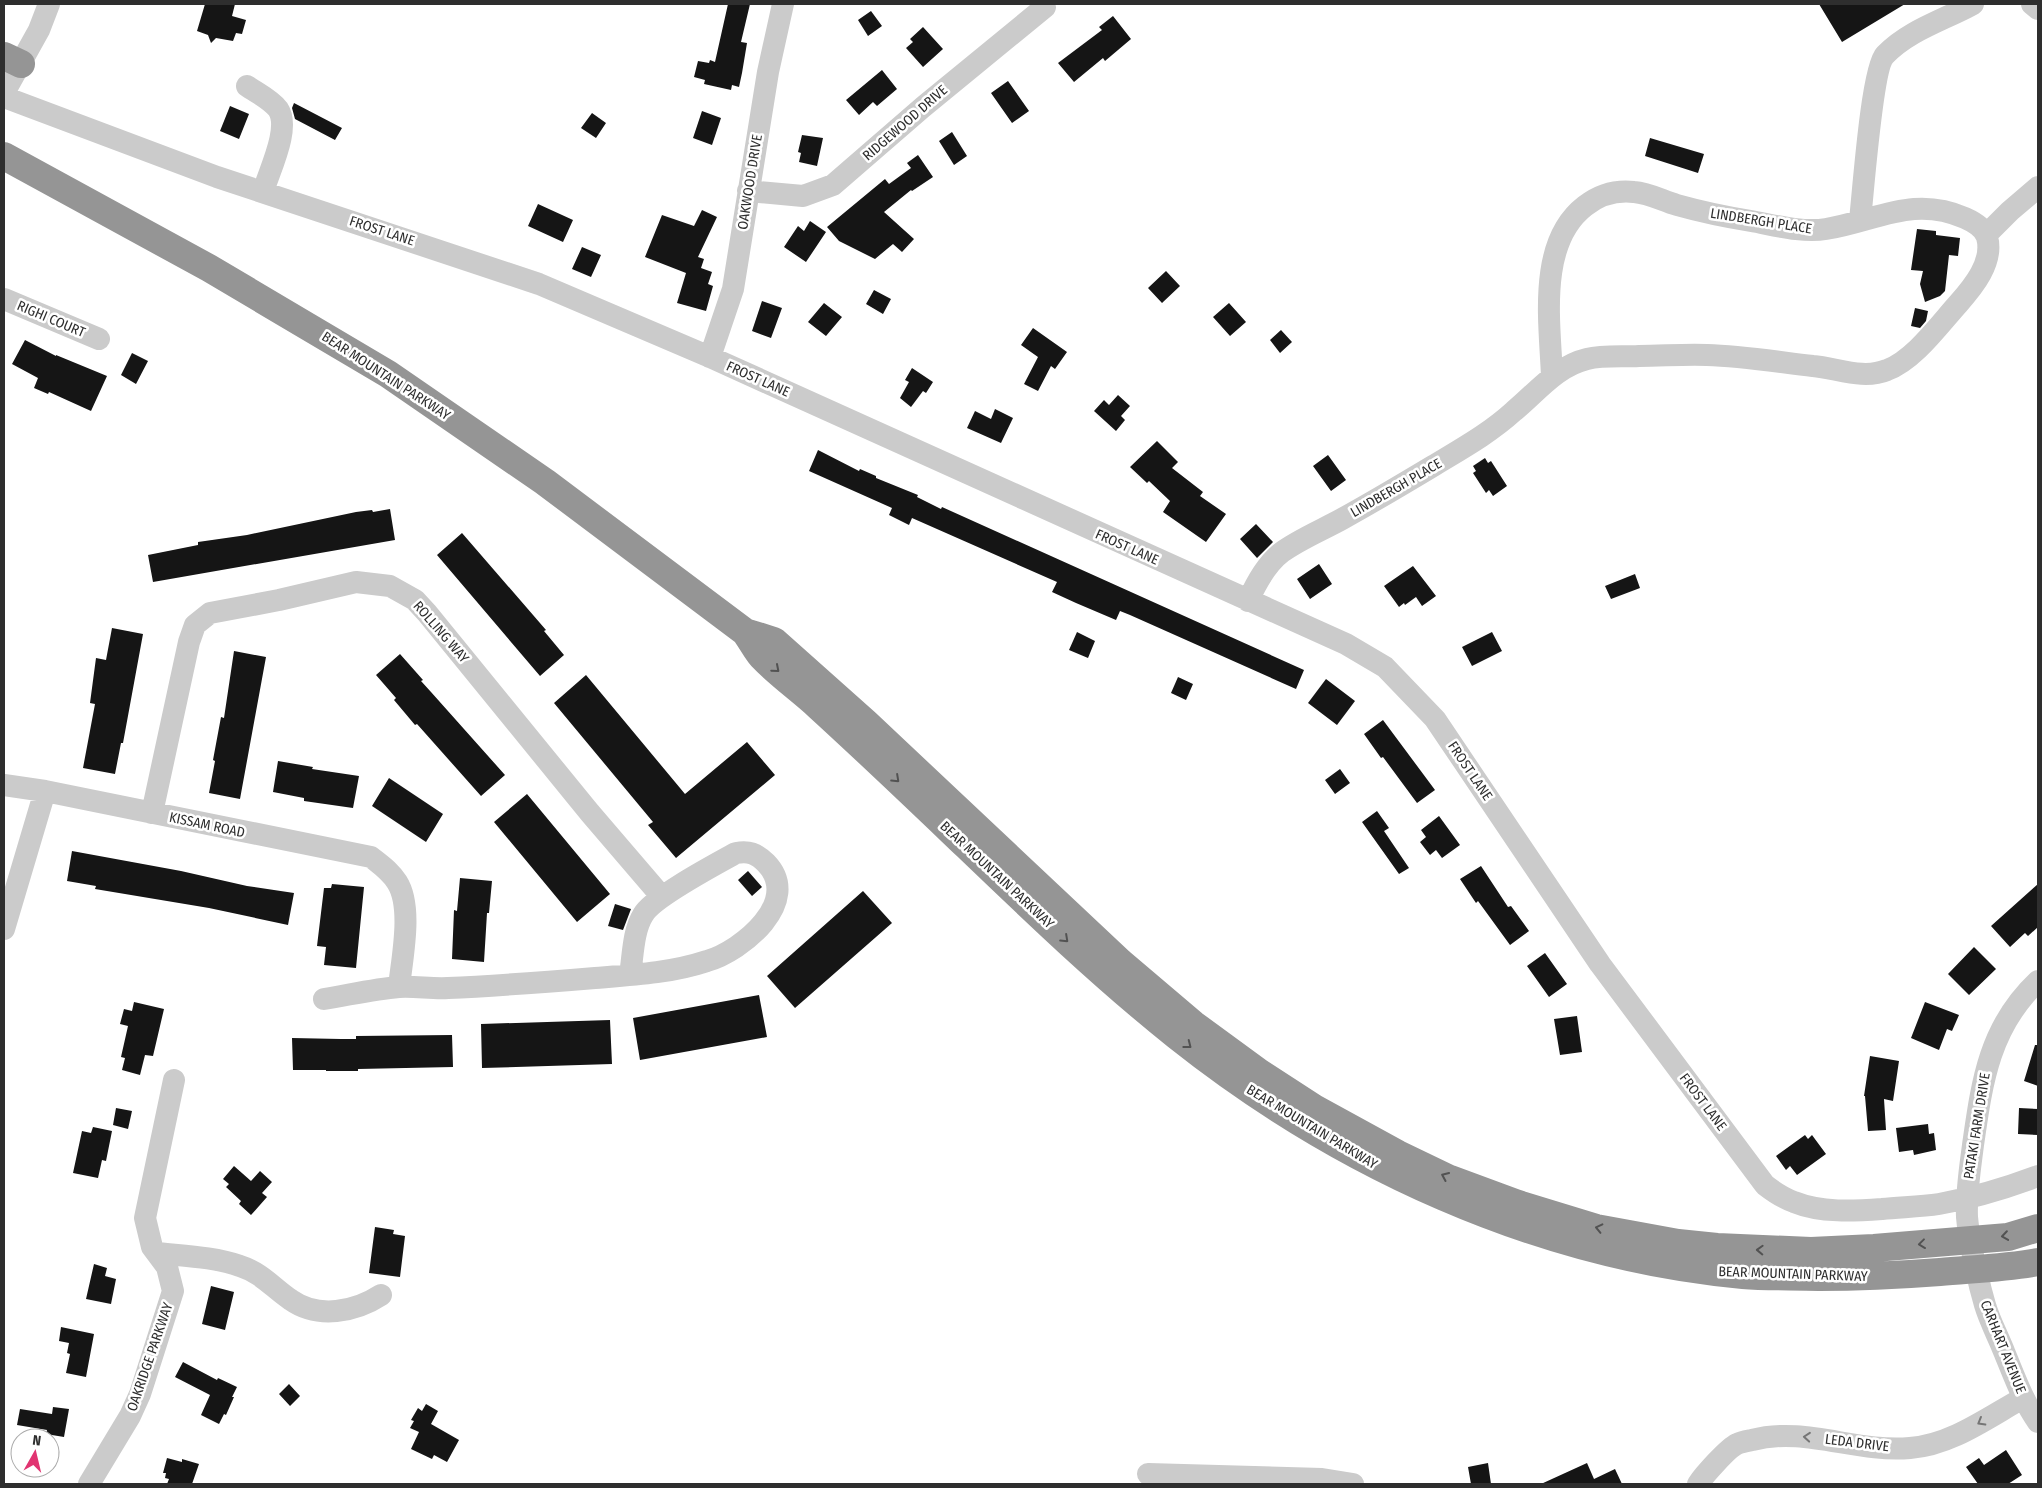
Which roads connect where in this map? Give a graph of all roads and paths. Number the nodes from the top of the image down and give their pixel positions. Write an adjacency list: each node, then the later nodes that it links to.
1 (49, 4): 7 (street)
2 (783, 4): 13 (street, OAKWOOD DRIVE)
3 (1973, 4): 15 (street)
4 (2032, 4): 6 (street)
5 (1045, 7): 13 (street, RIDGEWOOD DRIVE)
6 (2038, 10)
7 (12, 60): 9 (street)
8 (247, 86): 14 (street)
9 (4, 93)
10 (4, 97): 14 (street, FROST LANE)
11 (4, 156): 22 (highway, BEAR MOUNTAIN PARKWAY)
12 (2038, 187): 16 (street)
13 (748, 191): 19 (street, OAKWOOD DRIVE)
14 (262, 192): 19 (street, FROST LANE)
15 (1860, 220): 16 (street, LINDBERGH PLACE); 20 (street, LINDBERGH PLACE)
16 (1986, 235): 20 (street, LINDBERGH PLACE)
17 (4, 299): 18 (street, RIGHI COURT)
18 (99, 339)
19 (710, 357): 21 (street, FROST LANE)
20 (1552, 377): 21 (street, LINDBERGH PLACE)
21 (1248, 601): 34 (street, FROST LANE)
22 (745, 632): 36 (highway, BEAR MOUNTAIN PARKWAY, one-way to 22); 39 (highway, BEAR MOUNTAIN PARKWAY, one-way to 39)
23 (4, 785): 24 (street, KISSAM ROAD)
24 (45, 791): 25 (street, KISSAM ROAD); 27 (street)
25 (152, 813): 26 (street, ROLLING WAY); 30 (street, KISSAM ROAD)
26 (662, 897): 28 (street); 28 (street)
27 (4, 929)
28 (630, 975): 30 (street)
29 (2038, 981): 34 (street, PATAKI FARM DRIVE)
30 (399, 987): 31 (street)
31 (324, 999)
32 (174, 1080): 37 (street, OAKRIDGE PARKWAY)
33 (2038, 1176): 34 (street, FROST LANE)
34 (1968, 1198): 36 (street, PATAKI FARM DRIVE)
35 (2038, 1228): 36 (highway, BEAR MOUNTAIN PARKWAY, one-way to 36)
36 (1971, 1239): 39 (street, CARHART AVENUE)
37 (157, 1253): 40 (street); 44 (street, OAKRIDGE PARKWAY)
38 (2038, 1262): 39 (highway, BEAR MOUNTAIN PARKWAY)
39 (1977, 1269): 41 (street, CARHART AVENUE)
40 (381, 1296)
41 (2023, 1398): 42 (street, CARHART AVENUE); 46 (street, LEDA DRIVE, one-way to 46)
42 (2038, 1422)
43 (1148, 1474): 45 (street)
44 (89, 1484)
45 (1353, 1484)
46 (1698, 1484)

